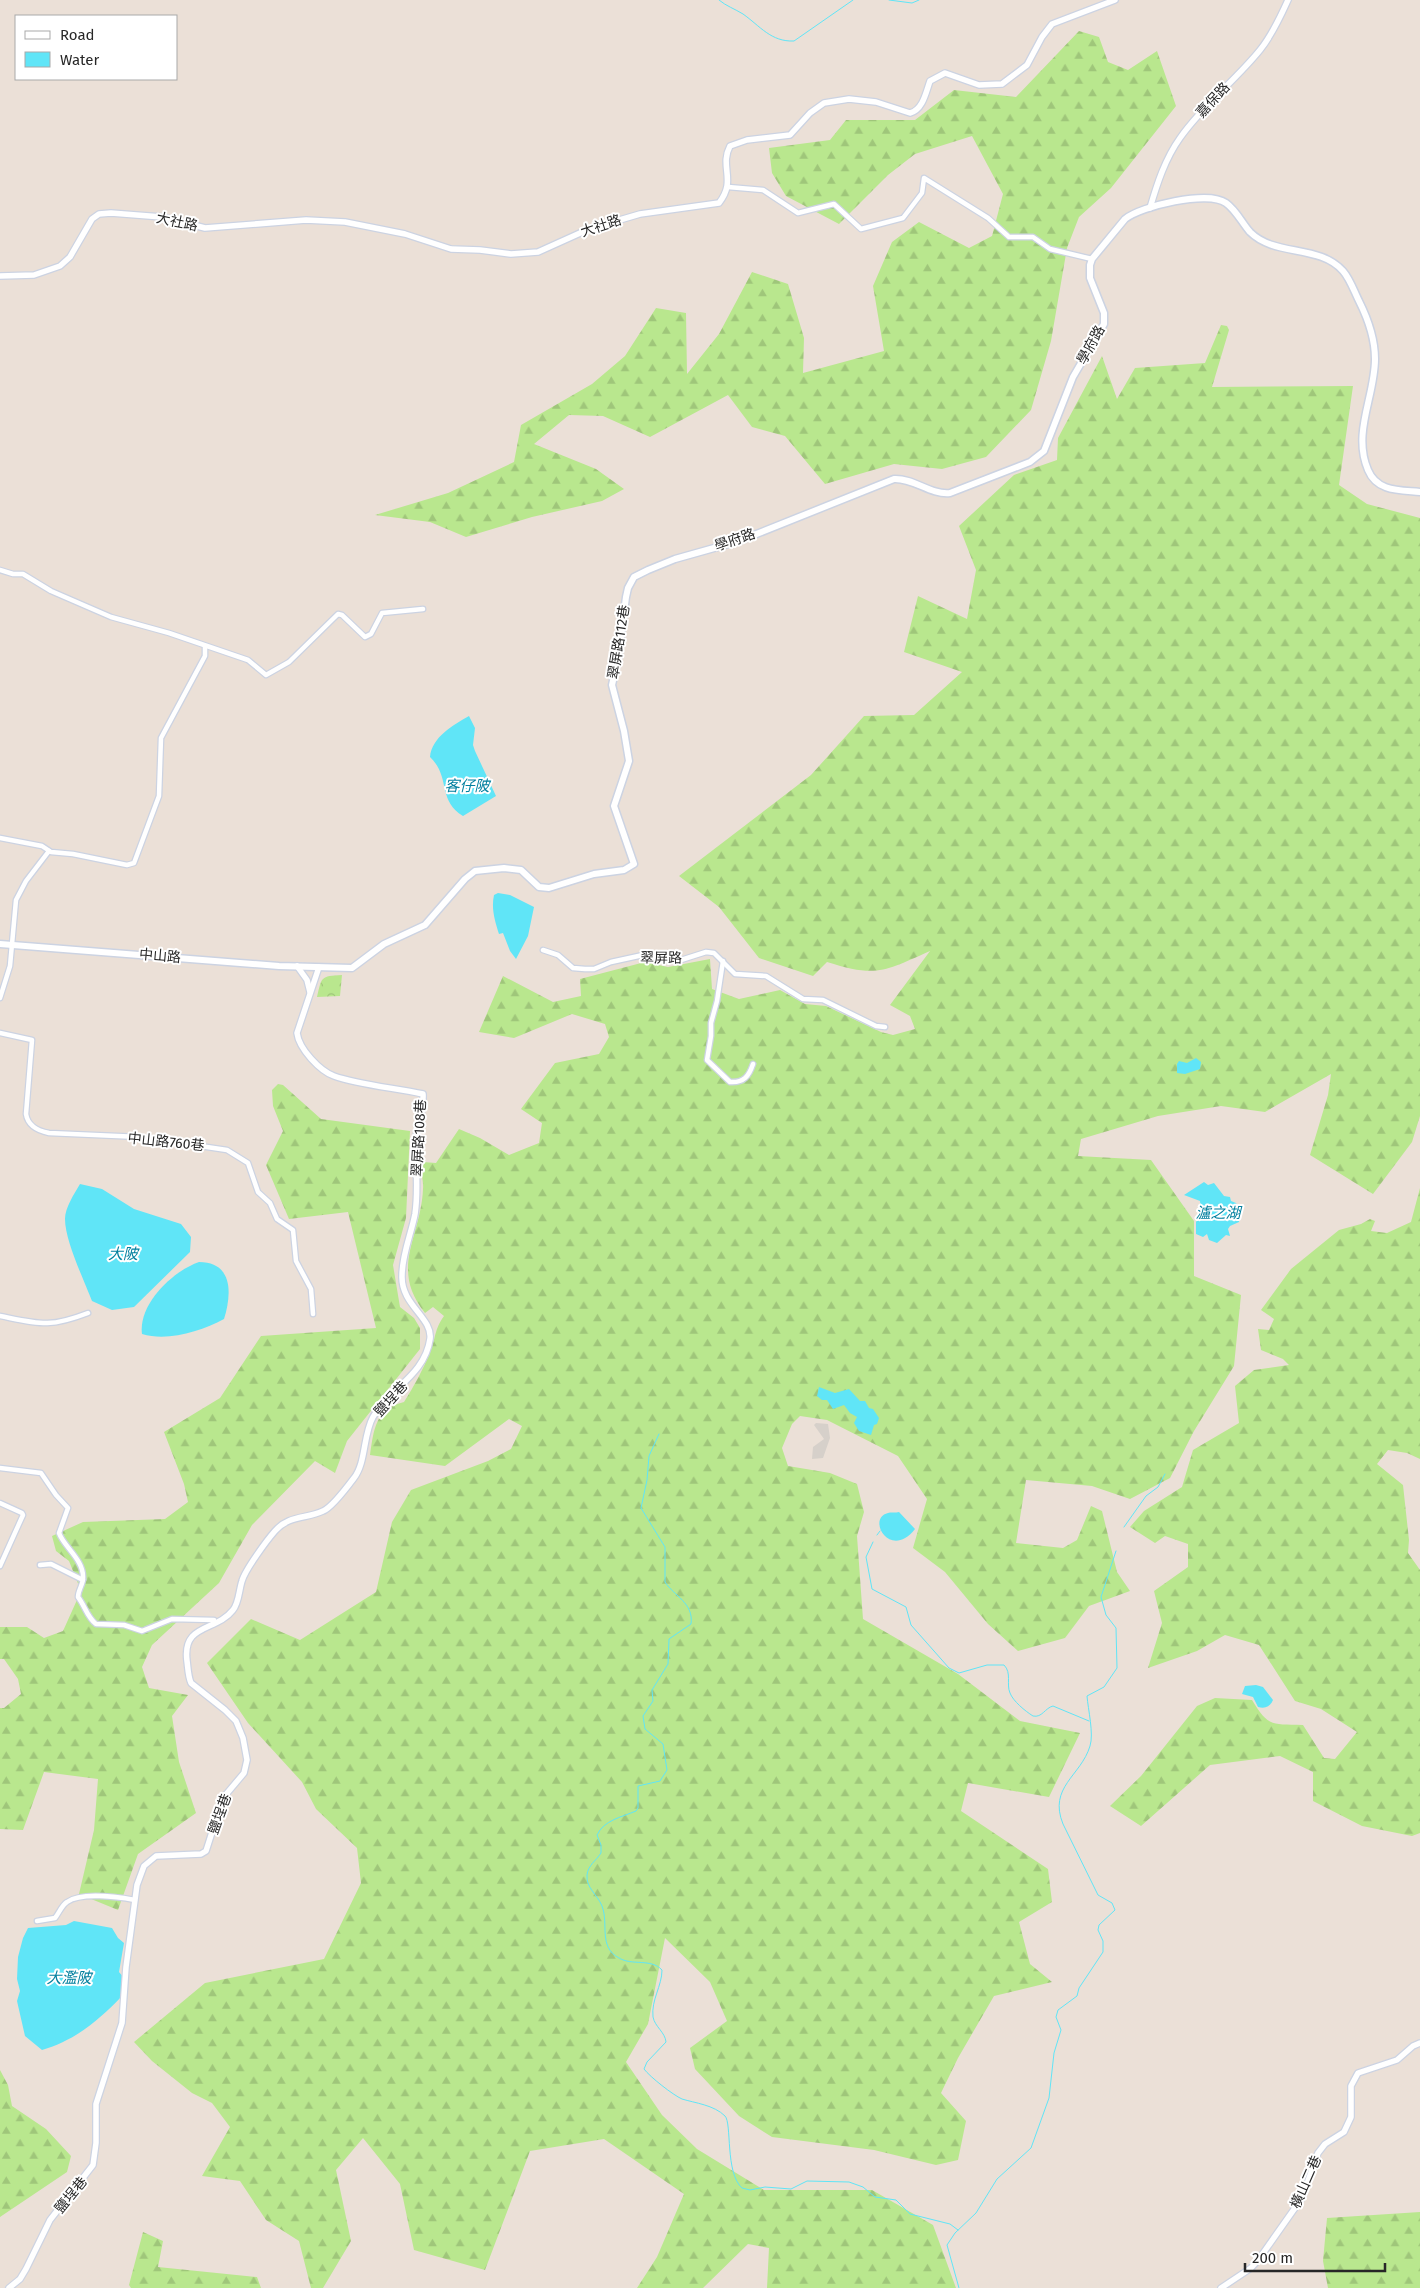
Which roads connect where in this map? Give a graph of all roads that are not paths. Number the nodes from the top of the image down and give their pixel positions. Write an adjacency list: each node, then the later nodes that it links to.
1 (1115, 0): 3 (street)
2 (1288, 0): 4 (street, 嘉保路)
3 (728, 186): 5 (street); 6 (street, 大社路)
4 (1150, 208): 5 (main road); 7 (main road)
5 (1092, 259): 9 (main road, 學府路)
6 (0, 276)
7 (1420, 492)
8 (0, 570): 11 (street)
9 (628, 588): 19 (main road, 翠屏路112巷)
10 (423, 609): 11 (street)
11 (205, 646): 13 (street)
12 (0, 838): 13 (street)
13 (49, 851): 15 (street)
14 (0, 944): 15 (main road, 中山路)
15 (12, 945): 18 (main road, 中山路); 21 (street)
16 (542, 950): 17 (street, 翠屏路)
17 (723, 961): 22 (street, 翠屏路); 24 (street)
18 (297, 966): 19 (main road, 中山路); 20 (street)
19 (319, 967): 20 (street, 翠屏路108巷)
20 (310, 994): 25 (street, 翠屏路108巷)
21 (0, 998)
22 (884, 1027)
23 (0, 1033): 27 (street, 中山路760巷)
24 (753, 1064)
25 (412, 1306): 34 (street, 鹽埕巷)
26 (88, 1313): 28 (street)
27 (313, 1314)
28 (0, 1316)
29 (0, 1468): 33 (street)
30 (0, 1503): 32 (street)
31 (40, 1565): 33 (street)
32 (0, 1566)
33 (83, 1580): 34 (street)
34 (214, 1624): 35 (street, 鹽埕巷)
35 (135, 1900): 36 (street); 38 (street, 鹽埕巷)
36 (37, 1921)
37 (1420, 2043): 39 (street, 橫山二巷)
38 (9, 2288)
39 (1221, 2288)

